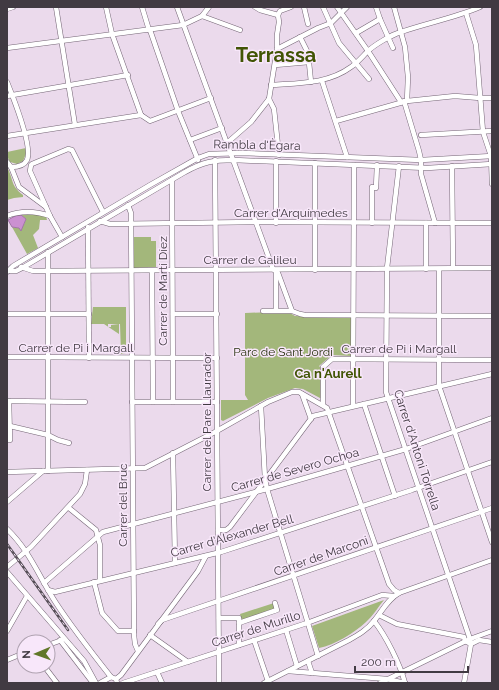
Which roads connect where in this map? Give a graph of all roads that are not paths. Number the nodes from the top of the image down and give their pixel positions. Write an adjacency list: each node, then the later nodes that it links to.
1 (13, 7): 16 (street)
2 (56, 7): 32 (street)
3 (106, 7): 29 (street)
4 (142, 7): 25 (street)
5 (176, 7): 24 (street)
6 (209, 7): 20 (street)
7 (255, 7): 17 (street)
8 (291, 7): 17 (street)
9 (304, 7): 22 (street)
10 (323, 7): 23 (street)
11 (337, 7): 19 (street)
12 (347, 7): 19 (street)
13 (376, 7): 21 (street)
14 (394, 7): 27 (street)
15 (480, 7): 18 (street)
16 (7, 9)
17 (279, 13): 35 (street)
18 (466, 13): 27 (street); 49 (street)
19 (341, 14): 23 (street); 28 (street)
20 (202, 16): 24 (street); 26 (street)
21 (380, 19): 28 (street); 31 (street)
22 (308, 24)
23 (330, 24): 30 (street); 38 (street)
24 (183, 25): 25 (street); 48 (street)
25 (149, 30): 29 (street); 53 (street)
26 (240, 30)
27 (402, 32): 31 (street); 52 (street)
28 (356, 33): 36 (street)
29 (112, 34): 32 (street); 40 (street)
30 (300, 37): 35 (street); 37 (street)
31 (389, 38): 34 (street); 36 (street)
32 (61, 41): 33 (street); 45 (street)
33 (7, 48)
34 (393, 48)
35 (278, 49): 39 (street)
36 (370, 51): 38 (street); 52 (street)
37 (309, 62): 39 (street); 44 (street)
38 (356, 63): 41 (street); 42 (street)
39 (275, 65): 46 (street)
40 (128, 75): 45 (street); 54 (street)
41 (369, 79)
42 (322, 81): 44 (street); 55 (street)
43 (7, 82): 47 (street)
44 (311, 82): 46 (street)
45 (69, 85): 47 (street); 56 (street)
46 (271, 85): 51 (street)
47 (9, 95): 60 (street)
48 (211, 98): 53 (street); 57 (street)
49 (480, 98): 50 (street); 52 (street); 59 (street)
50 (492, 98)
51 (269, 99): 65 (street); 68 (street)
52 (404, 101): 55 (street); 74 (street)
53 (178, 111): 54 (street); 64 (street)
54 (141, 115): 56 (street)
55 (336, 121): 70 (street)
56 (75, 125): 60 (street)
57 (222, 128): 64 (street); 65 (street)
58 (492, 131): 59 (street)
59 (483, 132): 61 (street); 69 (street)
60 (25, 133): 62 (street); 84 (street)
61 (421, 135)
62 (7, 136)
63 (28, 140): 66 (street)
64 (190, 140): 71 (street)
65 (229, 140): 67 (street)
66 (31, 148)
67 (232, 152): 68 (street, Rambla d'Ègara); 71 (street, Rambla d'Ègara); 73 (street)
68 (278, 155): 70 (street, Rambla d'Ègara); 76 (street)
69 (492, 156): 74 (street, Rambla d'Ègara); 79 (street)
70 (347, 157): 74 (street, Rambla d'Ègara)
71 (198, 158): 78 (street); 89 (street, Rambla d'Ègara)
72 (215, 160): 73 (street, Rambla d'Ègara); 78 (street, Rambla d'Ègara); 96 (street, Carrer del Pare Llaurador)
73 (234, 160): 76 (street, Rambla d'Ègara); 94 (street)
74 (421, 160): 85 (street)
75 (7, 162): 84 (street)
76 (276, 162): 77 (street, Rambla d'Ègara); 97 (street)
77 (315, 163): 80 (street, Rambla d'Ègara); 98 (street)
78 (199, 164): 86 (street, Rambla d'Ègara)
79 (492, 164): 83 (street, Rambla d'Ègara); 87 (street)
80 (354, 165): 81 (street, Rambla d'Ègara); 99 (street)
81 (377, 165): 82 (street, Rambla d'Ègara); 100 (street)
82 (399, 166): 85 (street, Rambla d'Ègara); 101 (street, Carrer d'Antoni Torrella)
83 (452, 166): 85 (street, Rambla d'Ègara); 104 (street)
84 (11, 167): 91 (street)
85 (421, 167): 103 (street)
86 (172, 180): 88 (street, Rambla d'Ègara); 95 (street, Carrer de Martí Díez)
87 (492, 184)
88 (128, 205): 93 (street, Rambla d'Ègara); 106 (street, Carrer del Bruc)
89 (103, 212): 91 (street); 92 (street, Rambla d'Ègara)
90 (7, 216): 91 (street)
91 (50, 216): 108 (street)
92 (89, 221): 93 (street, Carrer d'Arquímedes); 107 (street); 108 (street, Rambla d'Ègara)
93 (101, 221): 106 (street, Carrer d'Arquímedes); 107 (street, Rambla d'Ègara)
94 (257, 222): 96 (street, Carrer d'Arquímedes); 97 (street, Carrer d'Arquímedes); 122 (street)
95 (172, 223): 96 (street, Carrer d'Arquímedes); 106 (street, Carrer d'Arquímedes); 120 (street, Carrer de Martí Díez)
96 (216, 223): 121 (street, Carrer del Pare Llaurador)
97 (276, 223): 98 (street, Carrer d'Arquímedes)
98 (315, 223): 99 (street, Carrer d'Arquímedes); 123 (street)
99 (353, 223): 100 (street, Carrer d'Arquímedes); 115 (street)
100 (372, 223): 101 (street, Carrer d'Arquímedes)
101 (392, 223): 102 (street, Carrer d'Arquímedes); 113 (street, Carrer d'Antoni Torrella)
102 (426, 223): 103 (street, Carrer d'Arquímedes); 116 (street)
103 (435, 223): 104 (street, Carrer d'Arquímedes)
104 (453, 223): 105 (street, Carrer d'Arquímedes); 111 (street)
105 (492, 223)
106 (131, 224): 125 (street, Carrer del Bruc)
107 (88, 228): 109 (street, Rambla d'Ègara); 124 (street)
108 (62, 237): 110 (street, Rambla d'Ègara)
109 (48, 252): 112 (street, Rambla d'Ègara); 118 (street)
110 (24, 259): 112 (street); 126 (street, Rambla d'Ègara)
111 (453, 267)
112 (22, 268): 118 (street, Carrer de Galileu); 126 (street, Carrer de Galileu)
113 (387, 268): 115 (street, Carrer de Galileu); 116 (street, Carrer de Galileu); 136 (street, Carrer d'Antoni Torrella)
114 (492, 268): 117 (street, Carrer de Galileu)
115 (354, 269): 123 (street, Carrer de Galileu); 135 (street)
116 (426, 269): 117 (street, Carrer de Galileu)
117 (439, 269): 137 (street)
118 (48, 270): 124 (street, Carrer de Galileu); 131 (street)
119 (152, 270): 120 (street, Carrer de Galileu); 125 (street, Carrer de Galileu); 143 (street)
120 (172, 270): 121 (street, Carrer de Galileu); 133 (street, Carrer de Martí Díez)
121 (216, 270): 122 (street, Carrer de Galileu); 134 (street, Carrer del Pare Llaurador)
122 (275, 270): 123 (street, Carrer de Galileu); 127 (street); 129 (street)
123 (315, 270)
124 (89, 271): 125 (street, Carrer de Galileu); 132 (street)
125 (131, 271): 142 (street, Carrer del Bruc)
126 (8, 272)
127 (276, 310): 128 (street); 129 (street)
128 (263, 311)
129 (292, 311): 135 (street)
130 (7, 314): 131 (street)
131 (48, 314): 132 (street); 140 (street)
132 (89, 314): 141 (street)
133 (173, 314): 134 (street); 144 (street, Carrer de Martí Díez)
134 (216, 314): 145 (street, Carrer del Pare Llaurador)
135 (353, 315): 136 (street); 146 (street)
136 (386, 315): 137 (street); 147 (street, Carrer d'Antoni Torrella)
137 (439, 316): 138 (street); 148 (street)
138 (492, 316)
139 (7, 357): 140 (street, Carrer de Pi i Margall)
140 (48, 358): 141 (street, Carrer de Pi i Margall); 155 (street)
141 (89, 358): 142 (street, Carrer de Pi i Margall)
142 (131, 358): 143 (street, Carrer de Pi i Margall); 157 (street, Carrer del Bruc)
143 (153, 358): 144 (street, Carrer de Pi i Margall); 158 (street)
144 (173, 358): 145 (street, Carrer de Pi i Margall); 159 (street, Carrer de Martí Díez)
145 (217, 358): 160 (street, Carrer del Pare Llaurador)
146 (353, 359): 147 (street, Carrer de Pi i Margall); 162 (street, Carrer de Pi i Margall); 164 (street)
147 (386, 359): 148 (street, Carrer de Pi i Margall); 153 (street, Carrer d'Antoni Torrella)
148 (438, 359): 149 (street, Carrer de Pi i Margall); 151 (street)
149 (492, 360)
150 (492, 374): 151 (street)
151 (438, 386): 153 (street); 170 (street)
152 (302, 394): 162 (street); 163 (street); 167 (street)
153 (389, 398): 161 (street); 174 (street, Carrer d'Antoni Torrella)
154 (8, 401): 155 (street); 168 (street)
155 (48, 402): 156 (street); 171 (street)
156 (85, 402)
157 (132, 402): 158 (street); 179 (street, Carrer del Bruc)
158 (153, 402): 159 (street)
159 (173, 402): 160 (street)
160 (217, 402): 169 (street, Carrer del Pare Llaurador)
161 (364, 404): 164 (street); 176 (street)
162 (323, 405): 165 (street)
163 (261, 406): 169 (street); 186 (street)
164 (353, 406): 165 (street)
165 (329, 412): 167 (street); 178 (street)
166 (492, 418): 170 (street, Carrer de Severo Ochoa)
167 (311, 419): 186 (street)
168 (10, 426): 171 (street); 172 (street)
169 (217, 429): 175 (street); 192 (street, Carrer del Pare Llaurador)
170 (454, 431): 174 (street, Carrer de Severo Ochoa); 181 (street)
171 (48, 435): 173 (street); 183 (street)
172 (7, 440)
173 (69, 443)
174 (406, 449): 176 (street, Carrer de Severo Ochoa); 187 (street, Carrer d'Antoni Torrella)
175 (173, 453): 179 (street); 197 (street)
176 (382, 456): 178 (street, Carrer de Severo Ochoa); 190 (street)
177 (492, 462): 181 (street, Carrer d'Alexander Bell)
178 (348, 465): 188 (street, Carrer de Severo Ochoa); 193 (street)
179 (132, 469): 180 (street); 198 (street, Carrer del Bruc)
180 (87, 470): 183 (street); 194 (street)
181 (468, 470): 187 (street, Carrer d'Alexander Bell); 196 (street)
182 (28, 471): 183 (street); 184 (street); 185 (street)
183 (46, 471): 185 (street)
184 (7, 472)
185 (33, 478): 191 (street)
186 (265, 479): 188 (street); 189 (street)
187 (418, 488): 190 (street, Carrer d'Alexander Bell); 199 (street, Carrer d'Antoni Torrella)
188 (266, 490): 189 (street, Carrer de Severo Ochoa); 202 (street)
189 (256, 492): 192 (street, Carrer de Severo Ochoa); 201 (street)
190 (395, 496): 193 (street, Carrer d'Alexander Bell)
191 (7, 502)
192 (218, 502): 197 (street, Carrer de Severo Ochoa); 201 (street, Carrer del Pare Llaurador)
193 (362, 506): 202 (street, Carrer d'Alexander Bell); 205 (street)
194 (69, 508): 203 (street); 206 (street)
195 (492, 508): 196 (street, Carrer de Marconi)
196 (482, 512): 199 (street, Carrer de Marconi); 204 (street)
197 (174, 514): 198 (street, Carrer de Severo Ochoa); 210 (street)
198 (133, 525): 203 (street, Carrer de Severo Ochoa); 213 (street, Carrer del Bruc)
199 (433, 528): 205 (street, Carrer de Marconi); 214 (street, Carrer d'Antoni Torrella)
200 (7, 529): 206 (street)
201 (218, 530): 207 (street, Carrer del Pare Llaurador)
202 (279, 533): 207 (street, Carrer d'Alexander Bell); 215 (street)
203 (98, 537): 216 (street); 218 (street, Carrer de Severo Ochoa)
204 (492, 542)
205 (377, 548): 215 (street, Carrer de Marconi); 220 (street)
206 (26, 551): 211 (street); 218 (street)
207 (218, 552): 208 (street, Carrer d'Alexander Bell); 223 (street, Carrer del Pare Llaurador)
208 (206, 556): 210 (street, Carrer d'Alexander Bell); 225 (street)
209 (492, 560): 214 (street)
210 (175, 563): 213 (street, Carrer d'Alexander Bell)
211 (7, 567)
212 (7, 572): 221 (street)
213 (133, 572): 216 (street, Carrer d'Alexander Bell); 235 (street, Carrer del Bruc)
214 (448, 575): 220 (street); 241 (street, Carrer d'Antoni Torrella)
215 (292, 577): 223 (street, Carrer de Marconi); 231 (street)
216 (100, 580): 217 (street, Carrer d'Alexander Bell)
217 (94, 582): 219 (street, Carrer d'Alexander Bell); 235 (street)
218 (44, 583): 219 (street)
219 (48, 590): 257 (street)
220 (402, 592): 222 (street)
221 (27, 596): 234 (street); 239 (street)
222 (394, 596): 226 (street); 231 (street, Carrer de Murillo)
223 (219, 601): 227 (street, Carrer de Marconi); 228 (street, Carrer del Pare Llaurador)
224 (275, 603): 230 (street)
225 (170, 608): 227 (street); 232 (street)
226 (379, 615): 229 (street); 241 (street)
227 (175, 616): 232 (street, Carrer de Marconi)
228 (219, 618): 230 (street); 247 (street, Carrer del Pare Llaurador)
229 (374, 621): 248 (street); 254 (street)
230 (239, 622): 245 (street)
231 (307, 623): 233 (street, Carrer de Murillo); 248 (street)
232 (158, 624): 238 (street)
233 (286, 630): 240 (street, Carrer de Murillo); 251 (street)
234 (7, 631)
235 (134, 631): 246 (street, Carrer del Bruc)
236 (492, 631): 237 (street)
237 (484, 634): 241 (street); 242 (street)
238 (150, 635): 246 (street); 250 (street)
239 (62, 640): 243 (street); 261 (street); 262 (street)
240 (254, 640): 245 (street, Carrer de Murillo); 258 (street)
241 (469, 641): 242 (street); 254 (street); 268 (street)
242 (484, 641): 244 (street)
243 (56, 642)
244 (492, 642)
245 (239, 645): 247 (street, Carrer de Murillo)
246 (138, 651): 257 (street)
247 (219, 652): 250 (street, Carrer de Murillo); 266 (street, Carrer del Pare Llaurador)
248 (318, 656): 249 (street)
249 (308, 661): 251 (street); 255 (street)
250 (188, 662): 252 (street, Carrer de Murillo)
251 (297, 666): 253 (street)
252 (157, 672): 264 (street, Carrer de Murillo); 265 (street)
253 (288, 672): 255 (street); 258 (street)
254 (402, 672): 259 (street); 267 (street)
255 (312, 673): 259 (street)
256 (50, 674): 260 (street)
257 (115, 680): 263 (street)
258 (266, 682)
259 (384, 682): 267 (street)
260 (57, 683)
261 (93, 683)
262 (96, 683)
263 (100, 683)
264 (123, 683)
265 (162, 683)
266 (219, 683)
267 (405, 683)
268 (464, 683)

